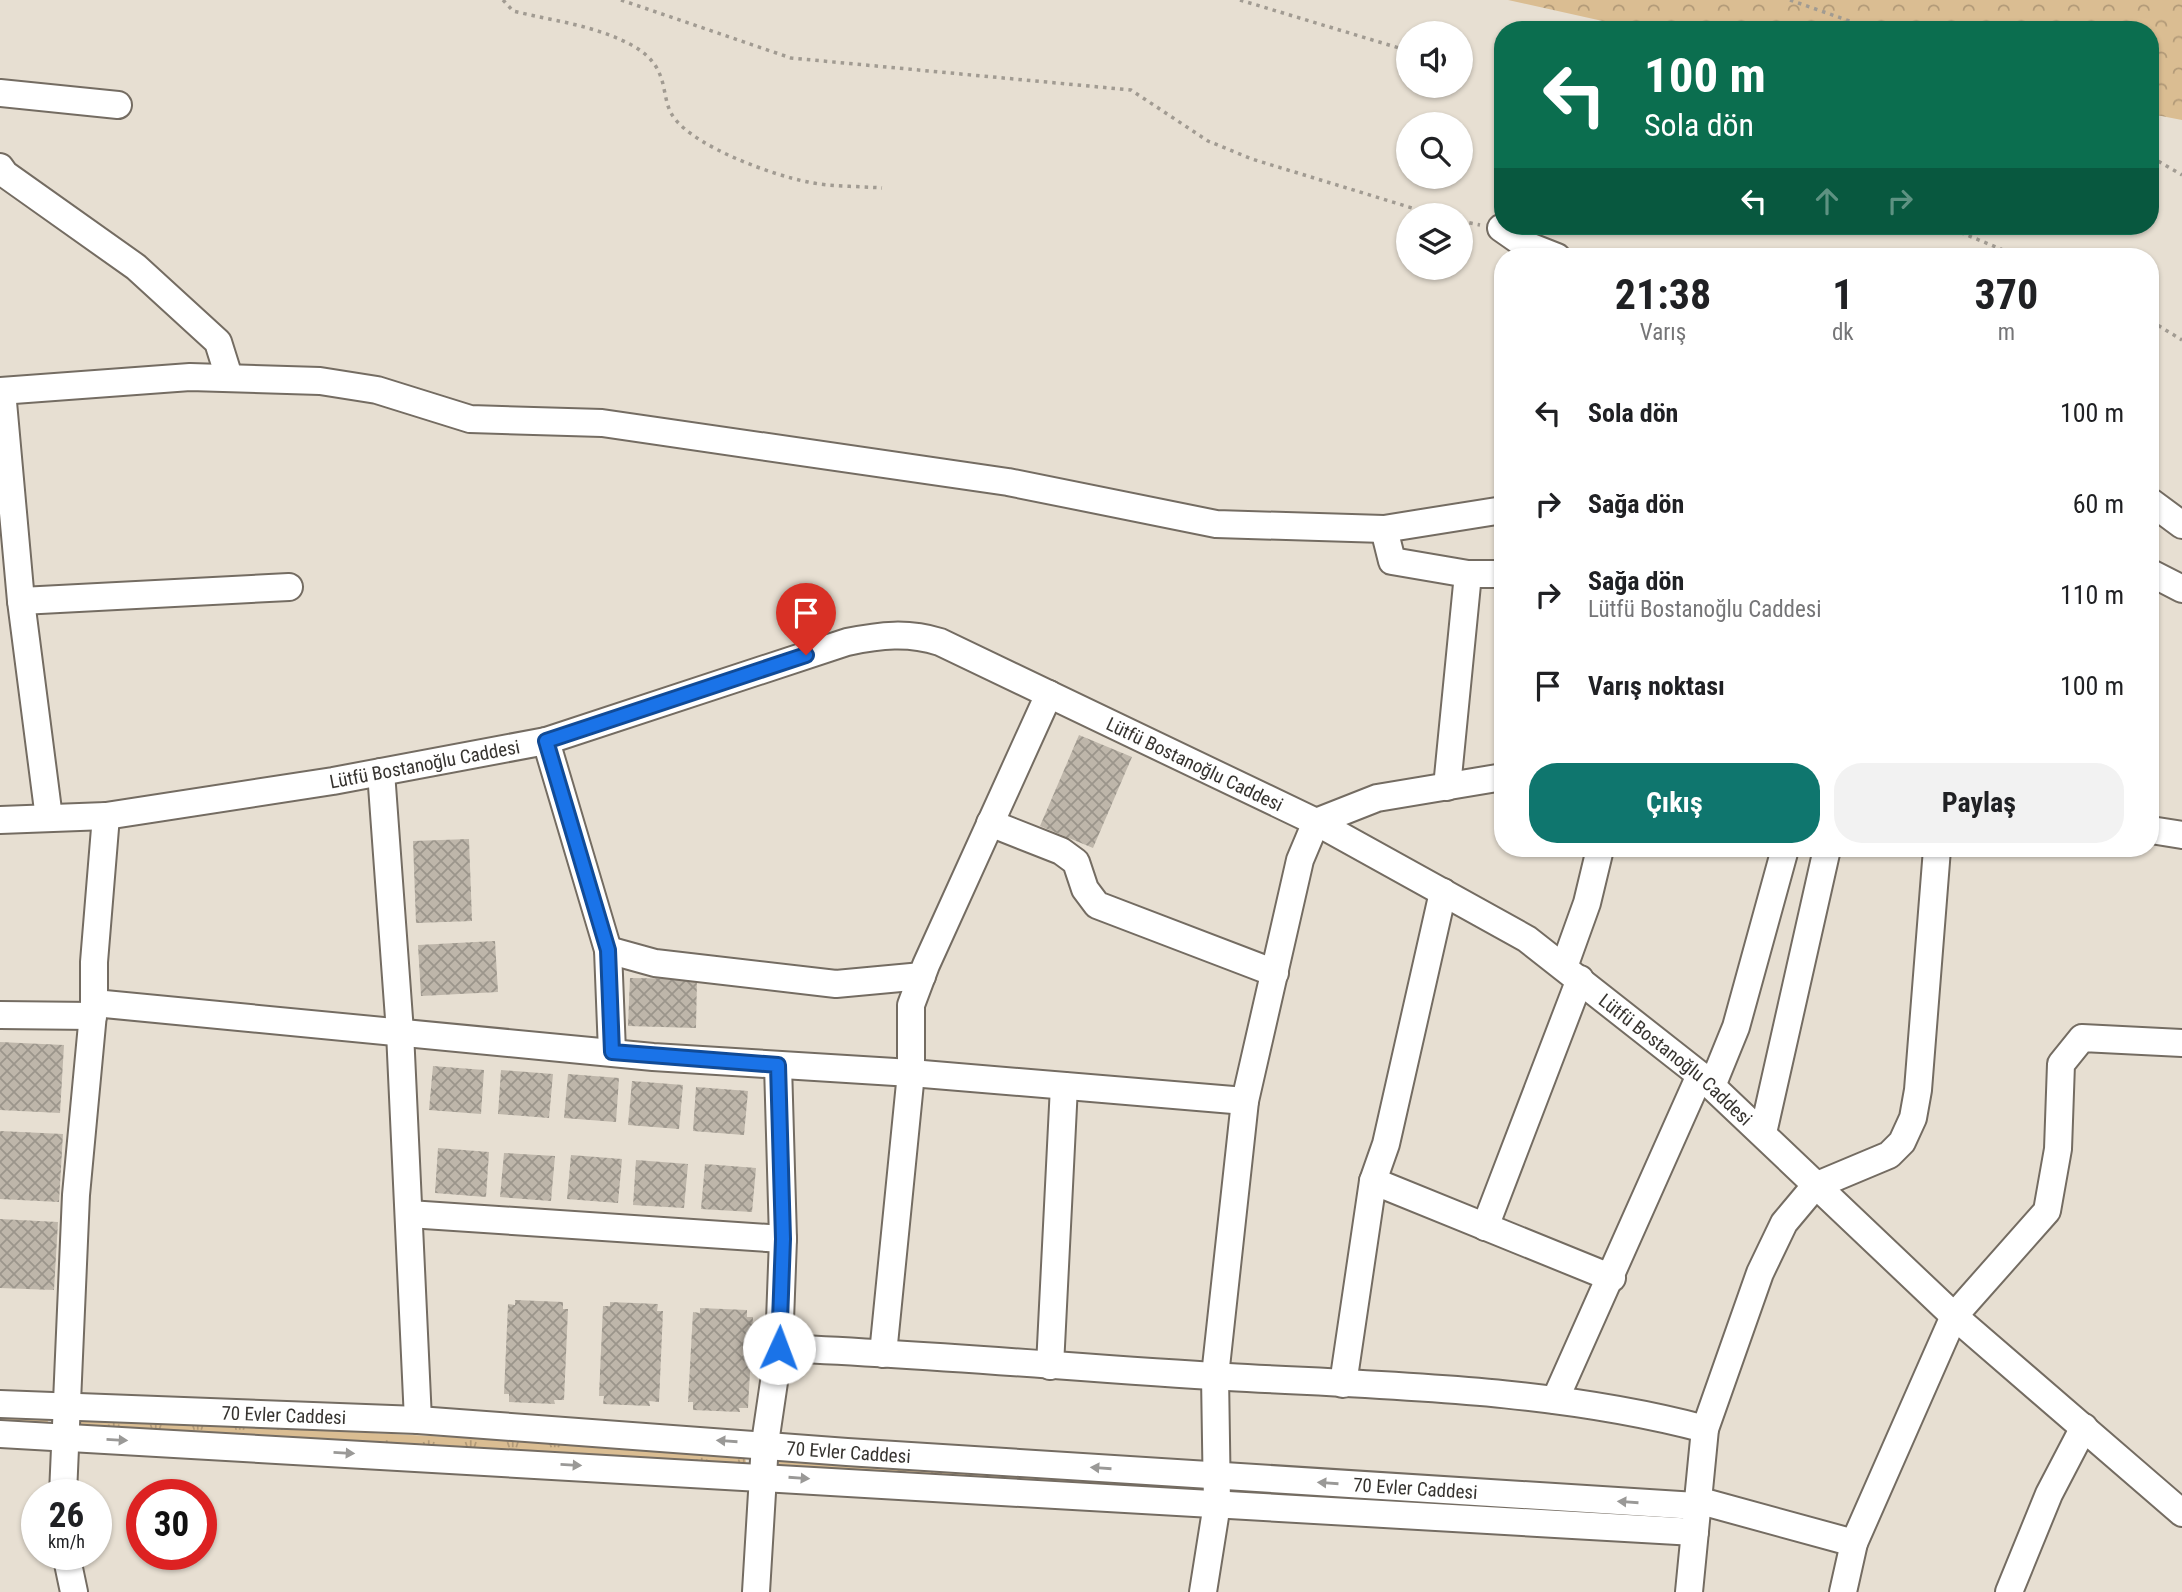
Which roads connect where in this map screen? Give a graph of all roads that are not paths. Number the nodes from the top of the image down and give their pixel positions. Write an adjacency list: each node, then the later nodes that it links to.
1 (0, 93): 2 (street)
2 (118, 105)
3 (0, 167): 6 (street)
4 (1512, 235): 5 (street)
5 (1536, 248)
6 (229, 377): 7 (street); 11 (street)
7 (1, 391): 17 (street)
8 (2159, 508): 10 (street)
9 (1494, 511): 11 (street)
10 (2182, 525)
11 (1384, 529): 12 (street)
12 (1468, 574): 13 (street); 22 (street)
13 (1494, 574)
14 (2159, 577): 16 (street)
15 (289, 587): 17 (street)
16 (2182, 589)
17 (21, 601): 24 (street)
18 (1049, 694): 19 (street, Lütfü Bostanoğlu Caddesi); 26 (street, Lütfü Bostanoğlu Caddesi); 27 (street)
19 (546, 741): 20 (street, Lütfü Bostanoğlu Caddesi); 35 (street)
20 (381, 772): 23 (street, Lütfü Bostanoğlu Caddesi); 41 (street)
21 (1494, 779): 22 (street)
22 (1447, 787): 26 (street)
23 (106, 816): 24 (street, Lütfü Bostanoğlu Caddesi); 39 (street)
24 (49, 818): 25 (street, Lütfü Bostanoğlu Caddesi)
25 (0, 820)
26 (1316, 822): 34 (street, Lütfü Bostanoğlu Caddesi); 36 (street)
27 (990, 823): 36 (street); 38 (street)
28 (2159, 831): 29 (street)
29 (2182, 835)
30 (1598, 857): 37 (street)
31 (1783, 857): 46 (street)
32 (1825, 857): 49 (street)
33 (1936, 857): 51 (street)
34 (1443, 892): 37 (street, Lütfü Bostanoğlu Caddesi); 50 (street)
35 (608, 950): 38 (street); 43 (street)
36 (1275, 973): 48 (street)
37 (1572, 973): 46 (street, Lütfü Bostanoğlu Caddesi); 53 (street)
38 (922, 976): 45 (street)
39 (94, 1010): 40 (street); 41 (street); 64 (street)
40 (0, 1015)
41 (400, 1032): 43 (street); 52 (street)
42 (2182, 1043): 56 (street)
43 (612, 1052): 44 (street)
44 (778, 1065): 45 (street); 54 (street)
45 (911, 1073): 47 (street); 58 (street)
46 (1706, 1081): 49 (street, Lütfü Bostanoğlu Caddesi); 55 (street)
47 (1065, 1086): 48 (street); 59 (street)
48 (1245, 1101): 60 (street)
49 (1763, 1133): 51 (street, Lütfü Bostanoğlu Caddesi)
50 (1373, 1181): 53 (street); 61 (street)
51 (1815, 1186): 56 (street, Lütfü Bostanoğlu Caddesi); 67 (street)
52 (409, 1214): 54 (street); 65 (street)
53 (1485, 1227): 55 (street)
54 (783, 1239): 57 (street)
55 (1612, 1278): 62 (street)
56 (1954, 1316): 66 (street, Lütfü Bostanoğlu Caddesi); 77 (street)
57 (779, 1348): 58 (street); 70 (street)
58 (883, 1354): 59 (street)
59 (1050, 1366): 60 (street)
60 (1215, 1376): 61 (street); 72 (street)
61 (1343, 1384): 62 (street)
62 (1555, 1400): 67 (street)
63 (0, 1404): 64 (street, 70 Evler Caddesi)
64 (69, 1407): 65 (street, 70 Evler Caddesi); 69 (street)
65 (418, 1420): 70 (street, 70 Evler Caddesi, one-way to 65)
66 (2084, 1427): 76 (street, Lütfü Bostanoğlu Caddesi); 84 (street)
67 (1705, 1429): 75 (street)
68 (0, 1434): 69 (street, 70 Evler Caddesi)
69 (68, 1437): 71 (street, 70 Evler Caddesi, one-way to 71); 73 (street)
70 (765, 1443): 71 (street); 72 (street, 70 Evler Caddesi, one-way to 70)
71 (765, 1476): 74 (street, 70 Evler Caddesi, one-way to 74); 80 (street)
72 (1216, 1476): 74 (street); 75 (street, 70 Evler Caddesi, one-way to 72)
73 (64, 1479)
74 (1217, 1504): 75 (street, 70 Evler Caddesi); 81 (street)
75 (1696, 1513): 77 (street); 82 (street)
76 (2182, 1513)
77 (1854, 1543): 83 (street)
78 (69, 1570): 79 (street)
79 (74, 1592)
80 (756, 1592)
81 (1203, 1592)
82 (1689, 1592)
83 (1843, 1592)
84 (2009, 1592)

